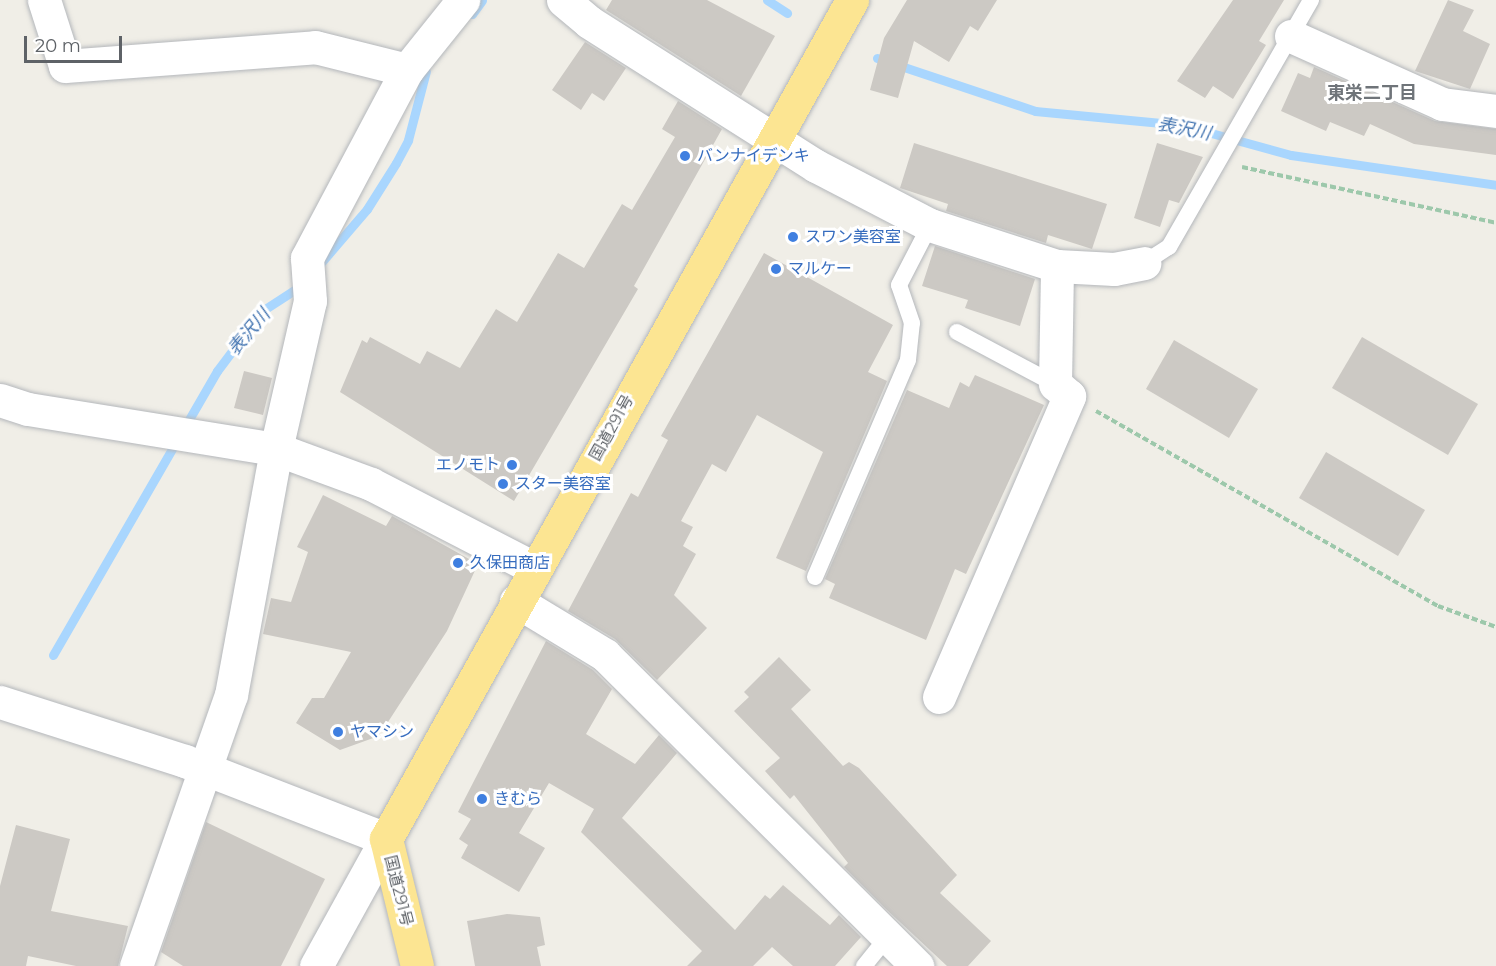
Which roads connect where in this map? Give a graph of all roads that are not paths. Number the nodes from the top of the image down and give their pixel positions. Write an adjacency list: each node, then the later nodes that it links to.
1 (44, 0): 7 (street)
2 (463, 0): 7 (street)
3 (563, 0): 9 (street)
4 (1311, 0): 6 (lane)
5 (847, 8): 9 (highway, 国道291号)
6 (1291, 36): 8 (street); 11 (lane)
7 (407, 70): 16 (street)
8 (1496, 111)
9 (775, 136): 10 (street); 17 (highway, 国道291号)
10 (930, 225): 12 (street); 18 (lane)
11 (1144, 263): 12 (street)
12 (1057, 266): 14 (street)
13 (957, 332): 14 (lane)
14 (1062, 390): 20 (street)
15 (0, 400): 16 (street)
16 (276, 449): 17 (street); 22 (street)
17 (534, 568): 19 (highway, 国道291号)
18 (815, 577)
19 (516, 601): 23 (highway, 国道291号); 24 (street)
20 (939, 697)
21 (0, 702): 22 (street)
22 (204, 769): 23 (street); 25 (street)
23 (386, 839): 26 (street); 27 (highway, 国道291号)
24 (888, 936): 28 (lane); 29 (street)
25 (136, 966)
26 (316, 966)
27 (417, 966)
28 (864, 966)
29 (917, 966)

